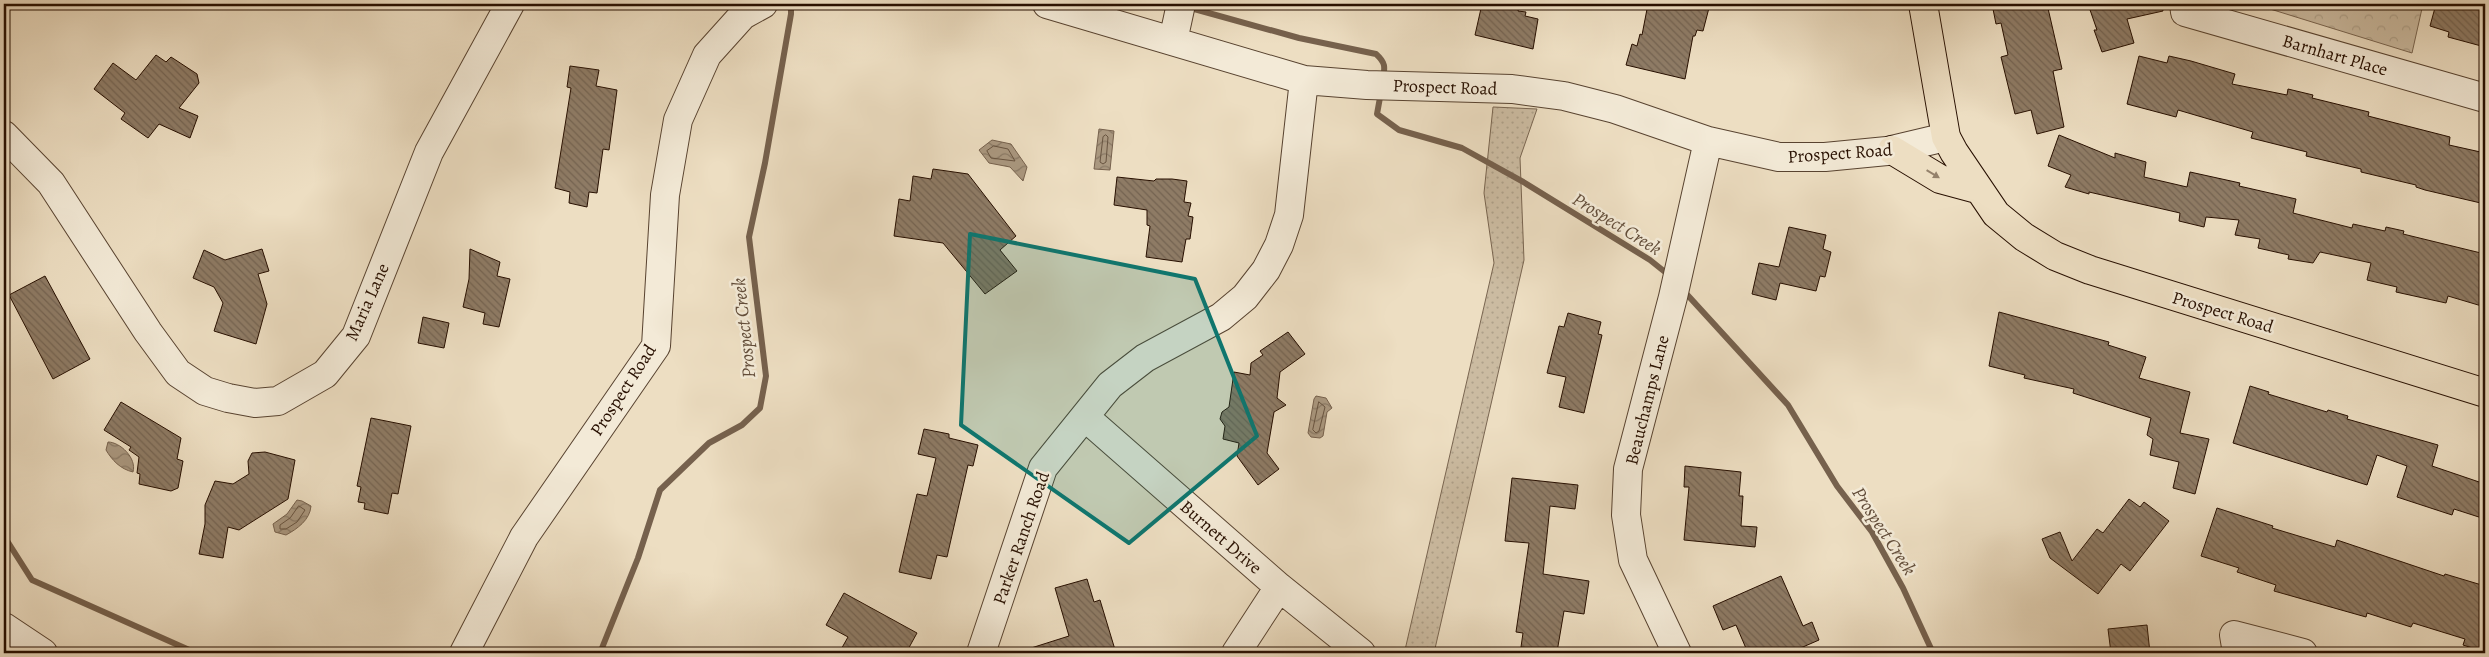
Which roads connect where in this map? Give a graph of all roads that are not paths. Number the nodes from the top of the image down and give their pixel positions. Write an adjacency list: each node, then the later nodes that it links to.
1 (510, 4): 10 (street, Maria Lane)
2 (1047, 4): 7 (street, Prospect Road)
3 (1923, 4): 11 (main road)
4 (747, 8): 21 (street, Prospect Road)
5 (2185, 8): 9 (street, Barnhart Place)
6 (1179, 9): 7 (street)
7 (1173, 41): 8 (street, Prospect Road)
8 (1304, 80): 12 (street, Prospect Road); 16 (street, Parker Ranch Road)
9 (2485, 98)
10 (4, 135)
11 (1946, 137): 13 (street, Prospect Road); 14 (main road, Prospect Road)
12 (1708, 141): 13 (street, Prospect Road); 25 (street, Beauchamps Lane)
13 (1892, 150): 14 (main road, one-way to 14)
14 (1977, 188): 15 (main road, Prospect Road)
15 (2485, 393)
16 (1085, 417): 17 (street, Burnett Drive); 22 (street, Parker Ranch Road)
17 (1279, 587): 23 (street); 24 (street, Burnett Drive)
18 (4, 627): 20 (street)
19 (2235, 644): 26 (street)
20 (43, 653)
21 (464, 653)
22 (981, 653)
23 (1236, 653)
24 (1361, 653)
25 (1677, 653)
26 (2303, 653)

